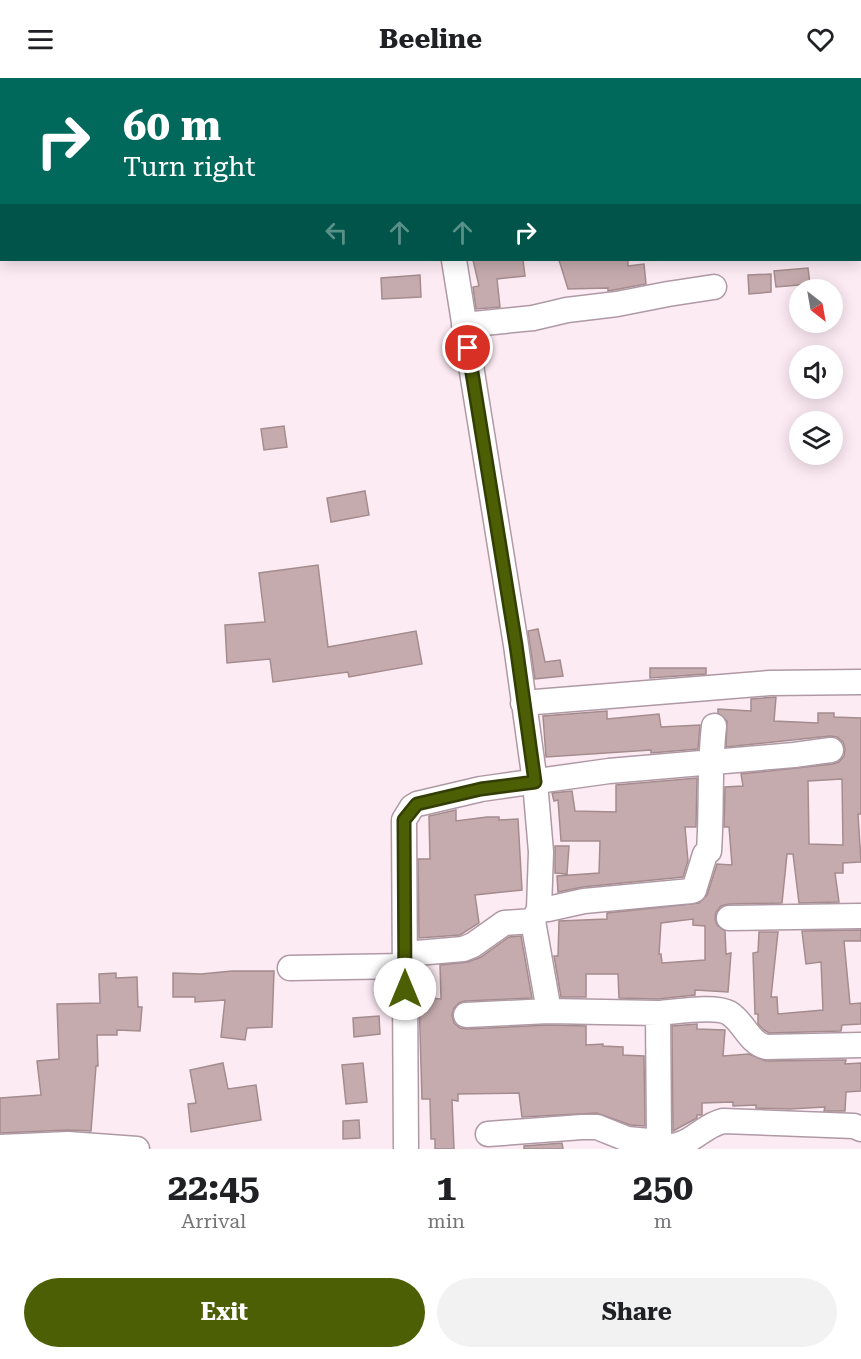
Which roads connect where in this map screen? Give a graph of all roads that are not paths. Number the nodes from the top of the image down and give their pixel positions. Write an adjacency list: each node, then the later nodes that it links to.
1 (454, 261): 3 (street)
2 (714, 287): 3 (street)
3 (464, 325): 5 (street)
4 (861, 682): 5 (street)
5 (523, 703): 9 (street)
6 (714, 726): 8 (street)
7 (831, 750): 8 (street)
8 (710, 762): 9 (street); 10 (street)
9 (535, 782): 10 (street); 13 (street)
10 (536, 915): 13 (street); 15 (street)
11 (861, 916): 12 (street)
12 (729, 918)
13 (405, 960): 14 (street); 24 (street)
14 (290, 968)
15 (549, 1011): 16 (street); 17 (street)
16 (658, 1013): 18 (street); 21 (street)
17 (466, 1015)
18 (861, 1045)
19 (861, 1129): 21 (street)
20 (488, 1134): 21 (street)
21 (661, 1145)
22 (0, 1147): 23 (street)
23 (137, 1149)
24 (406, 1149)

